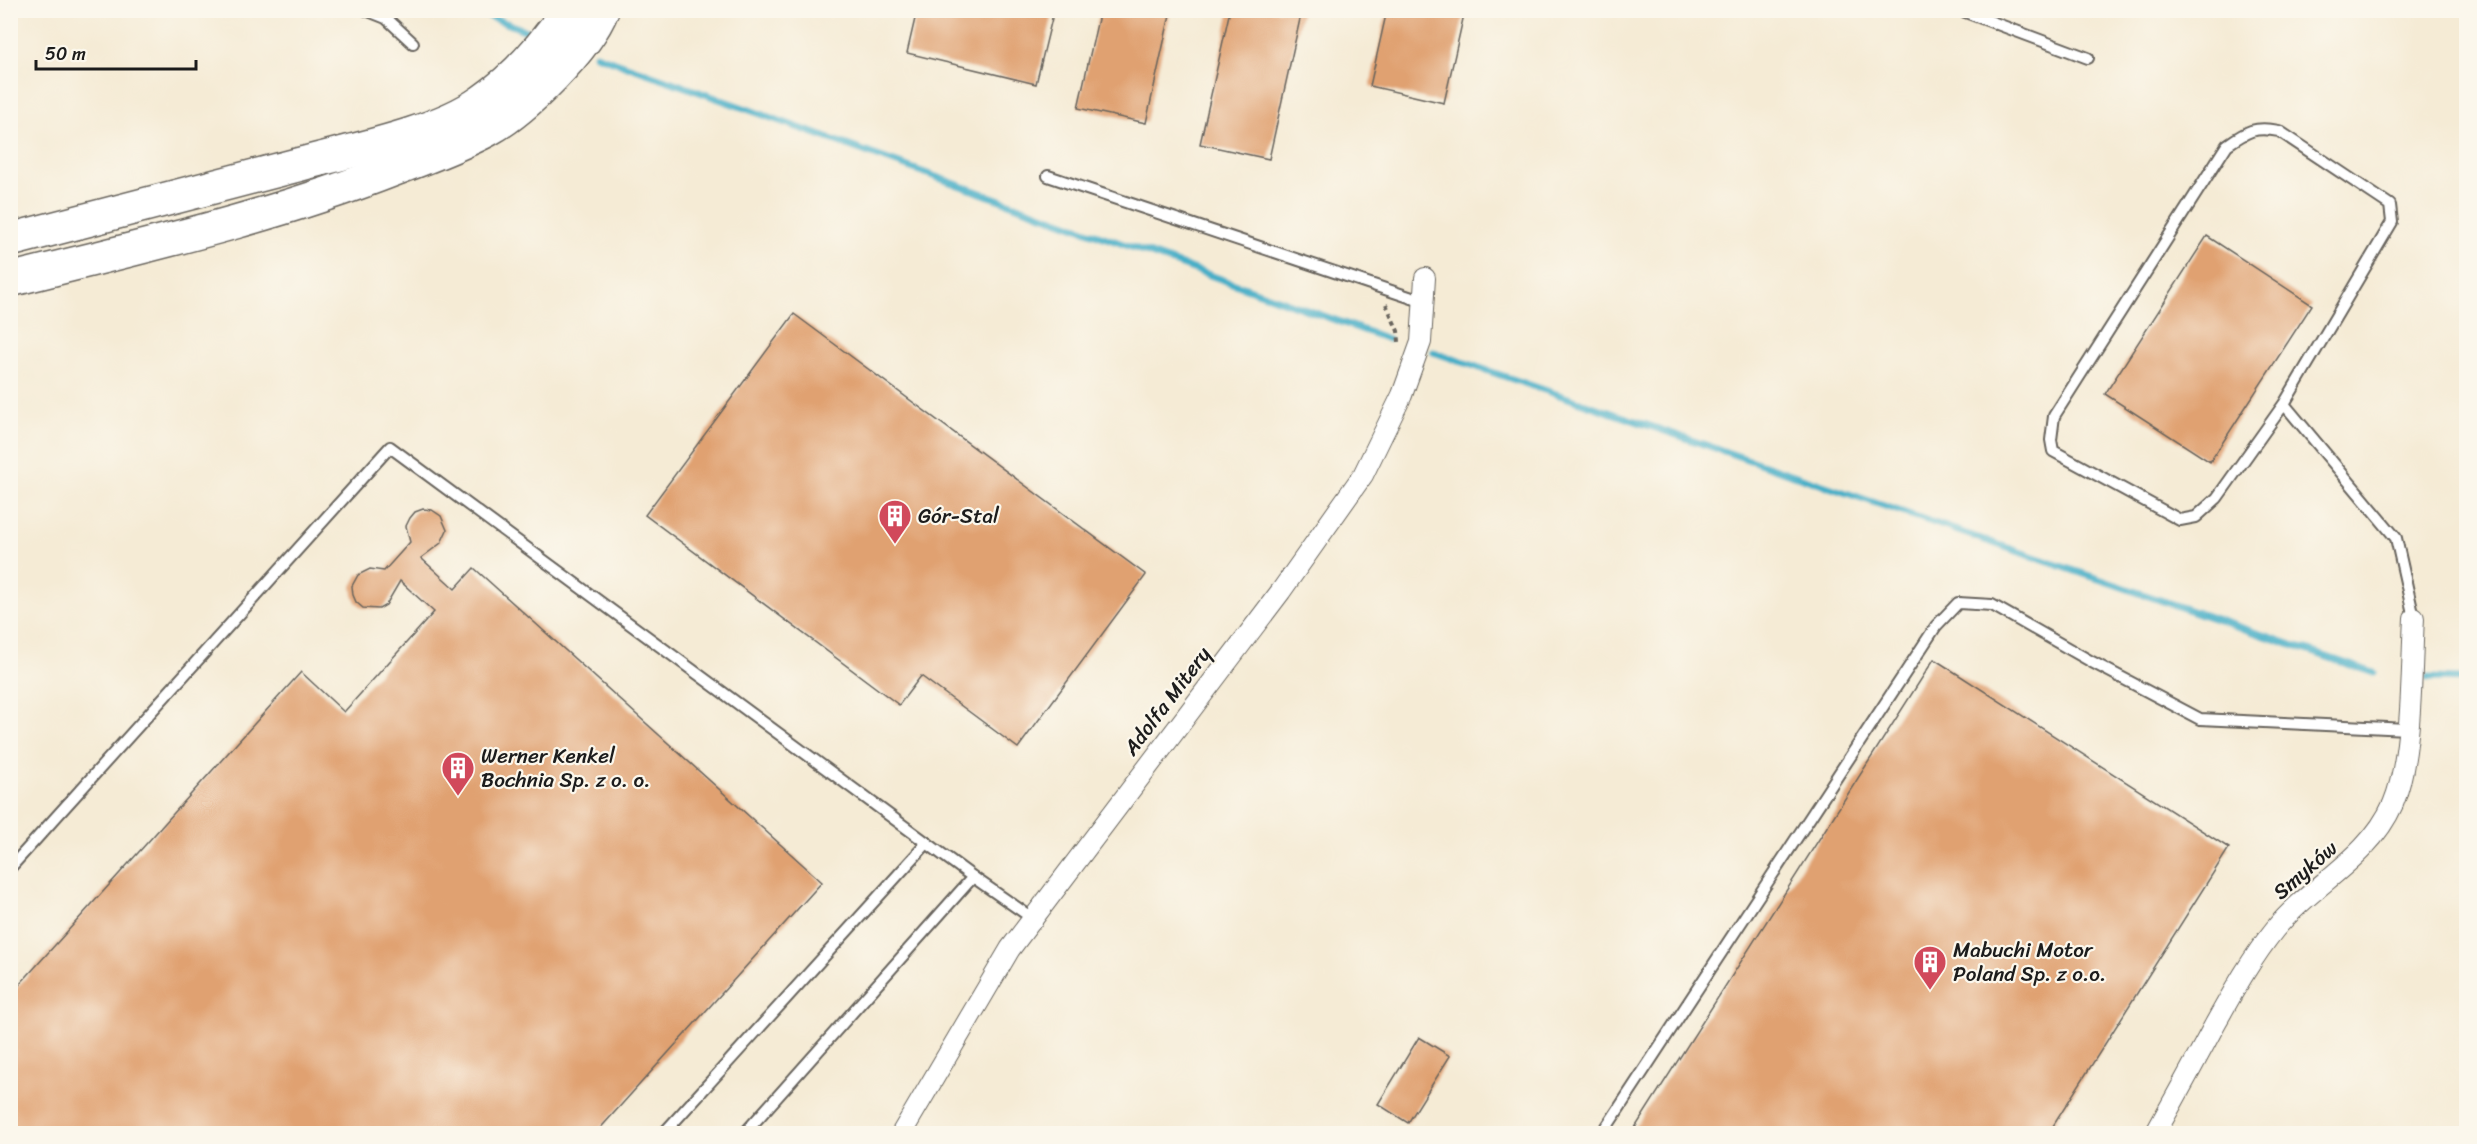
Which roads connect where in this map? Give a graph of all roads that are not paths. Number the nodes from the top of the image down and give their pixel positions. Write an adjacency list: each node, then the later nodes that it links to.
1 (366, 10): 5 (lane)
2 (568, 10): 8 (highway)
3 (602, 10): 10 (highway)
4 (1960, 10): 6 (lane)
5 (413, 43)
6 (2088, 58)
7 (1048, 176): 11 (lane)
8 (10, 240)
9 (1425, 278): 11 (street, Adolfa Mitery)
10 (10, 280)
11 (1424, 303): 18 (street, Adolfa Mitery)
12 (2283, 404): 12 (lane); 13 (lane)
13 (2414, 618): 14 (street, Smyków)
14 (2407, 729): 22 (lane); 23 (street, Smyków)
15 (927, 843): 16 (lane); 17 (lane); 19 (lane)
16 (10, 868)
17 (973, 877): 18 (lane); 20 (lane)
18 (1032, 918): 21 (street, Adolfa Mitery)
19 (663, 1134)
20 (744, 1134)
21 (901, 1134)
22 (1602, 1134)
23 (2155, 1134)

